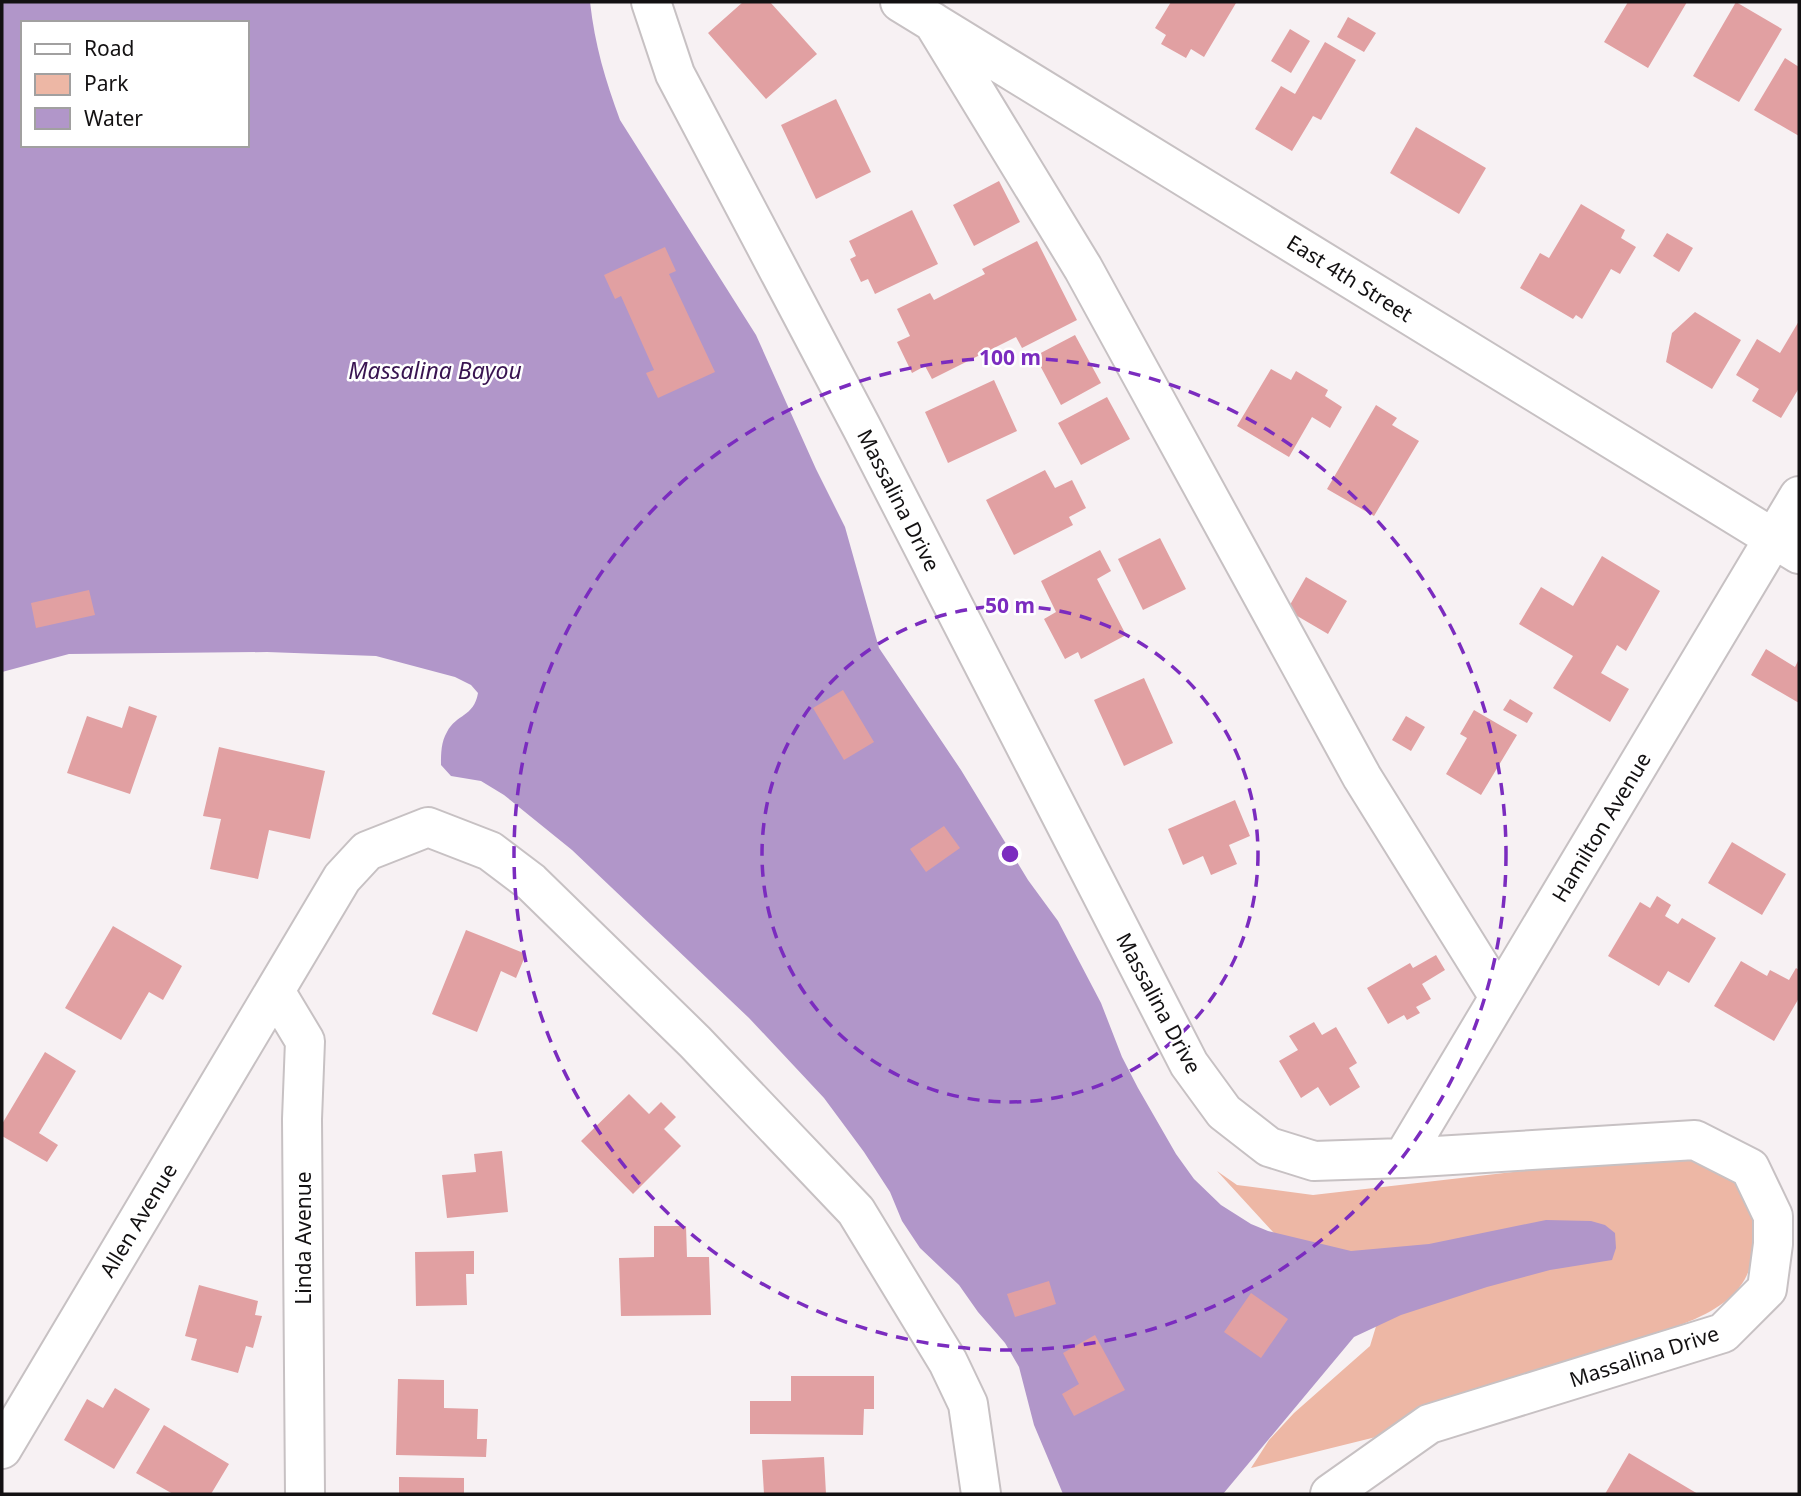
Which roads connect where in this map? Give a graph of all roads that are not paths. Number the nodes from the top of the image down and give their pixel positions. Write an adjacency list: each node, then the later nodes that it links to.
1 (651, 2): 8 (street, Massalina Drive)
2 (900, 2): 3 (street, East 4th Street)
3 (933, 22): 5 (street, East 4th Street); 7 (street)
4 (1799, 496): 5 (street, Hamilton Avenue)
5 (1786, 546): 7 (street, Hamilton Avenue)
6 (275, 991): 10 (street, Allen Avenue); 11 (street, Linda Avenue); 12 (street)
7 (1499, 997): 8 (street, Hamilton Avenue)
8 (1403, 1158): 9 (street, Massalina Drive)
9 (1786, 1244): 13 (street, Massalina Drive)
10 (2, 1449)
11 (305, 1494)
12 (981, 1494)
13 (1330, 1494)

